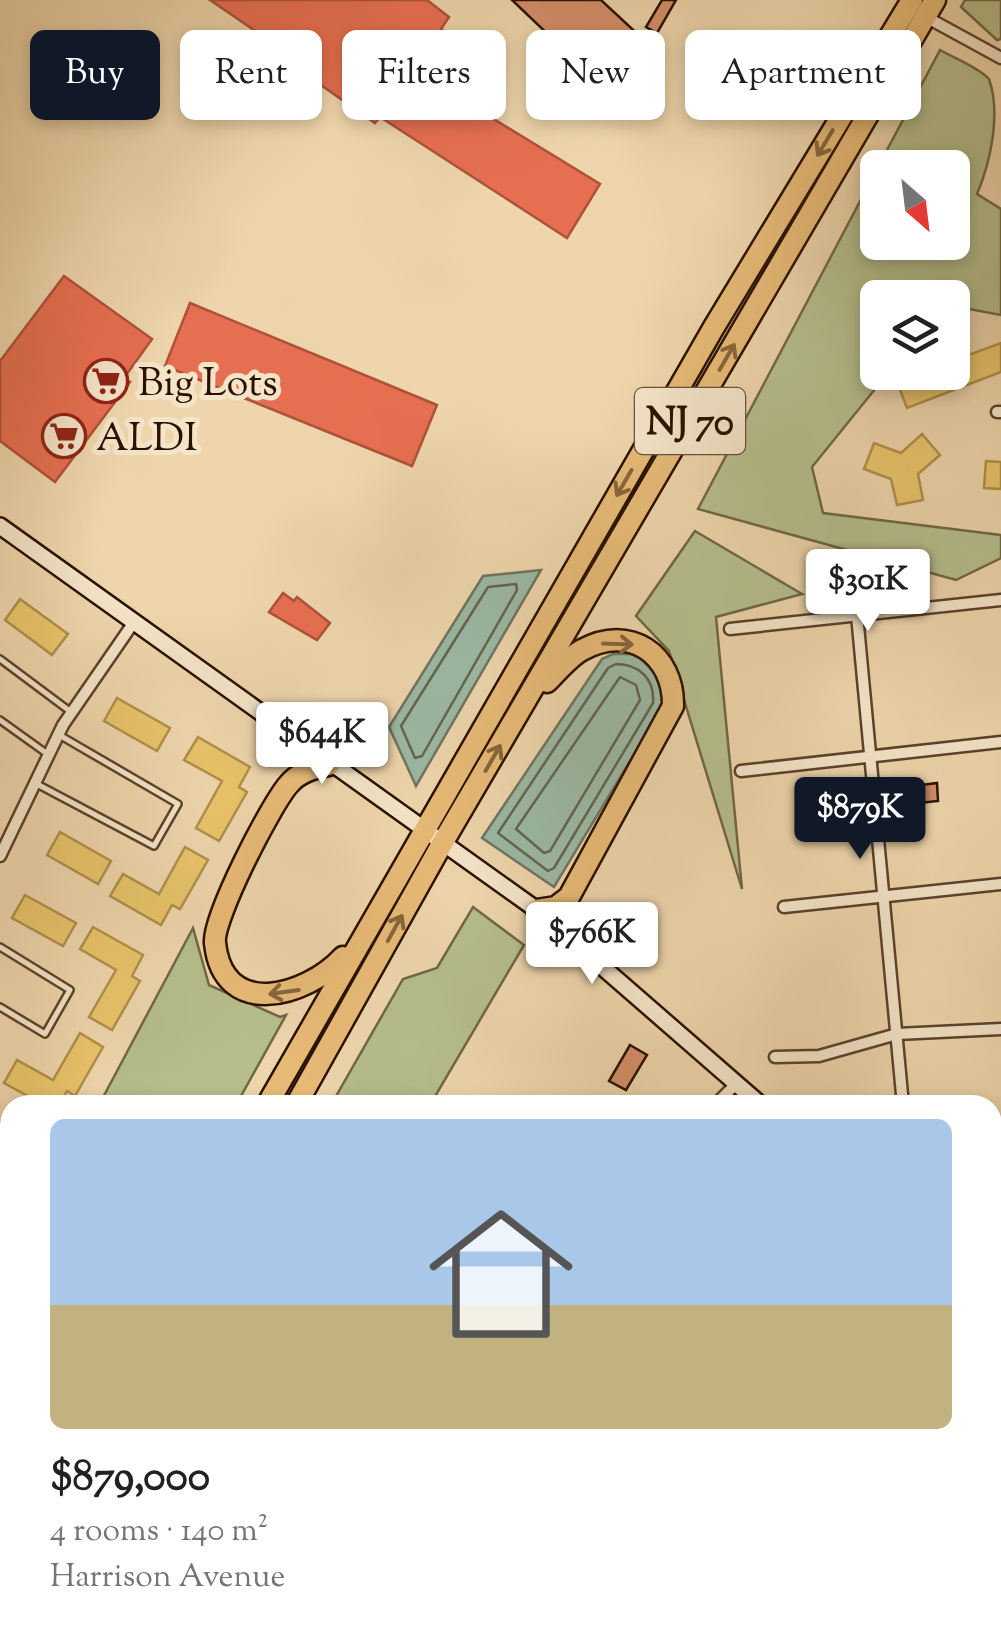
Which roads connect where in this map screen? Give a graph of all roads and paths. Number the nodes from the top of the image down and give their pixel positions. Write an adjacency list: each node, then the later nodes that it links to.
1 (912, 0): 20 (highway, NJ 70, one-way to 20)
2 (931, 9): 3 (street); 11 (highway, NJ 70, one-way to 2)
3 (1001, 58)
4 (0, 526): 7 (street)
5 (1001, 600): 6 (street)
6 (857, 616): 8 (street); 16 (street)
7 (134, 622): 10 (street); 17 (street)
8 (730, 629)
9 (0, 658): 10 (lane)
10 (71, 712): 13 (street)
11 (516, 718): 21 (highway, NJ 70, one-way to 11); 26 (highway, one-way to 26)
12 (0, 720): 15 (lane)
13 (58, 734): 15 (street); 19 (lane)
14 (998, 742): 16 (street)
15 (49, 755): 19 (street)
16 (870, 756): 18 (street); 24 (street)
17 (329, 765): 20 (street); 27 (highway, one-way to 17)
18 (741, 770)
19 (35, 783): 22 (street)
20 (424, 828): 21 (street); 27 (highway, NJ 70)
21 (444, 842): 26 (street); 35 (highway, NJ 70, one-way to 21)
22 (0, 856)
23 (1001, 884): 24 (street)
24 (884, 896): 25 (street); 31 (street)
25 (784, 907)
26 (537, 910): 33 (street)
27 (362, 938): 34 (highway, NJ 70)
28 (0, 947): 29 (lane)
29 (0, 1007)
30 (1001, 1029): 31 (street)
31 (897, 1034): 32 (street); 38 (street)
32 (775, 1056)
33 (736, 1084): 36 (street); 37 (street)
34 (273, 1095)
35 (302, 1095)
36 (725, 1095)
37 (749, 1095)
38 (902, 1095)

